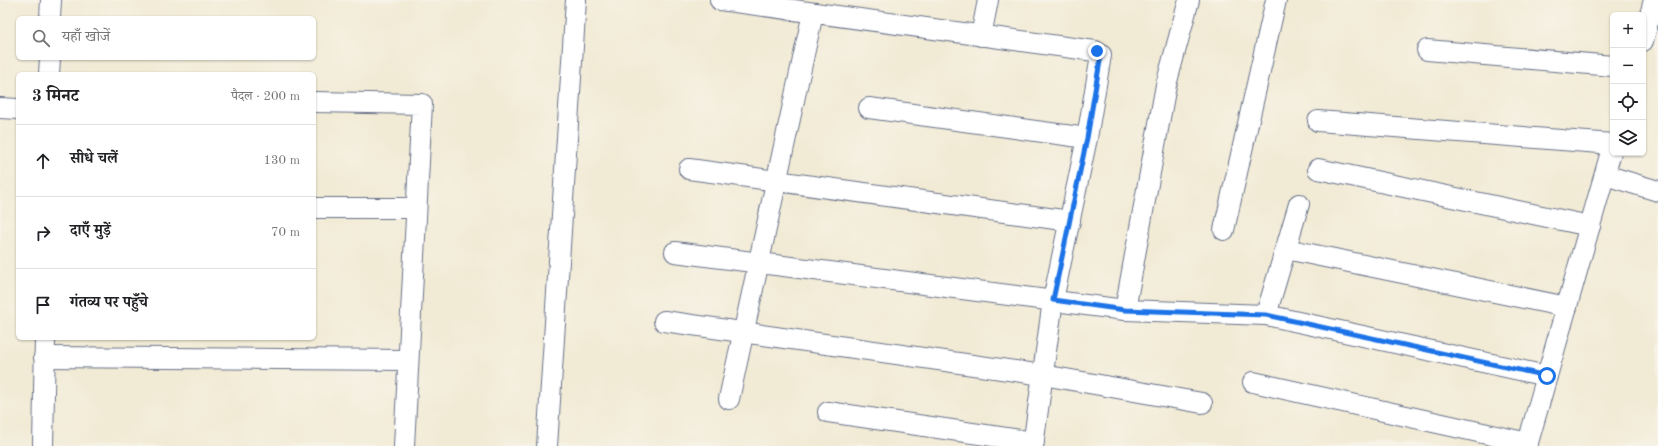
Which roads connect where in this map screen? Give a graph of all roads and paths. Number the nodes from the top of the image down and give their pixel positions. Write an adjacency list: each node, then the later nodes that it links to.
1 (51, 0): 9 (street)
2 (576, 0): 56 (street)
3 (720, 0): 8 (street)
4 (988, 0): 11 (street)
5 (1188, 0): 40 (street)
6 (1276, 0): 34 (street)
7 (1654, 0): 10 (street)
8 (813, 13): 11 (street); 27 (street)
9 (50, 16)
10 (1646, 30)
11 (981, 36): 21 (street)
12 (1427, 50): 14 (street)
13 (50, 60): 15 (street)
14 (1610, 66)
15 (50, 72)
16 (316, 102): 31 (street)
17 (0, 108): 18 (street)
18 (16, 108)
19 (869, 108): 21 (street)
20 (1318, 120): 22 (street)
21 (1087, 138): 32 (street)
22 (1610, 144)
23 (1610, 156): 26 (street)
24 (689, 169): 27 (street)
25 (1318, 169): 33 (street)
26 (1605, 175): 28 (street); 33 (street)
27 (776, 181): 32 (street); 37 (street)
28 (1658, 191)
29 (1299, 204): 35 (street)
30 (316, 208): 31 (street)
31 (416, 208): 45 (street)
32 (1070, 221): 38 (street)
33 (1590, 226): 39 (street)
34 (1224, 230)
35 (1286, 249): 39 (street); 41 (street)
36 (675, 252): 37 (street)
37 (758, 262): 38 (street); 43 (street)
38 (1053, 300): 40 (street); 46 (street)
39 (1567, 307): 47 (street)
40 (1125, 310): 41 (street)
41 (1266, 315): 47 (street)
42 (664, 321): 43 (street)
43 (743, 332): 46 (street); 49 (street)
44 (44, 347): 45 (street); 54 (street)
45 (408, 360): 55 (street)
46 (1043, 375): 50 (street); 52 (street)
47 (1547, 376): 53 (street)
48 (1254, 382): 53 (street)
49 (729, 399)
50 (1202, 403)
51 (828, 412): 52 (street)
52 (1034, 444)
53 (1527, 444)
54 (43, 446)
55 (404, 446)
56 (547, 446)

